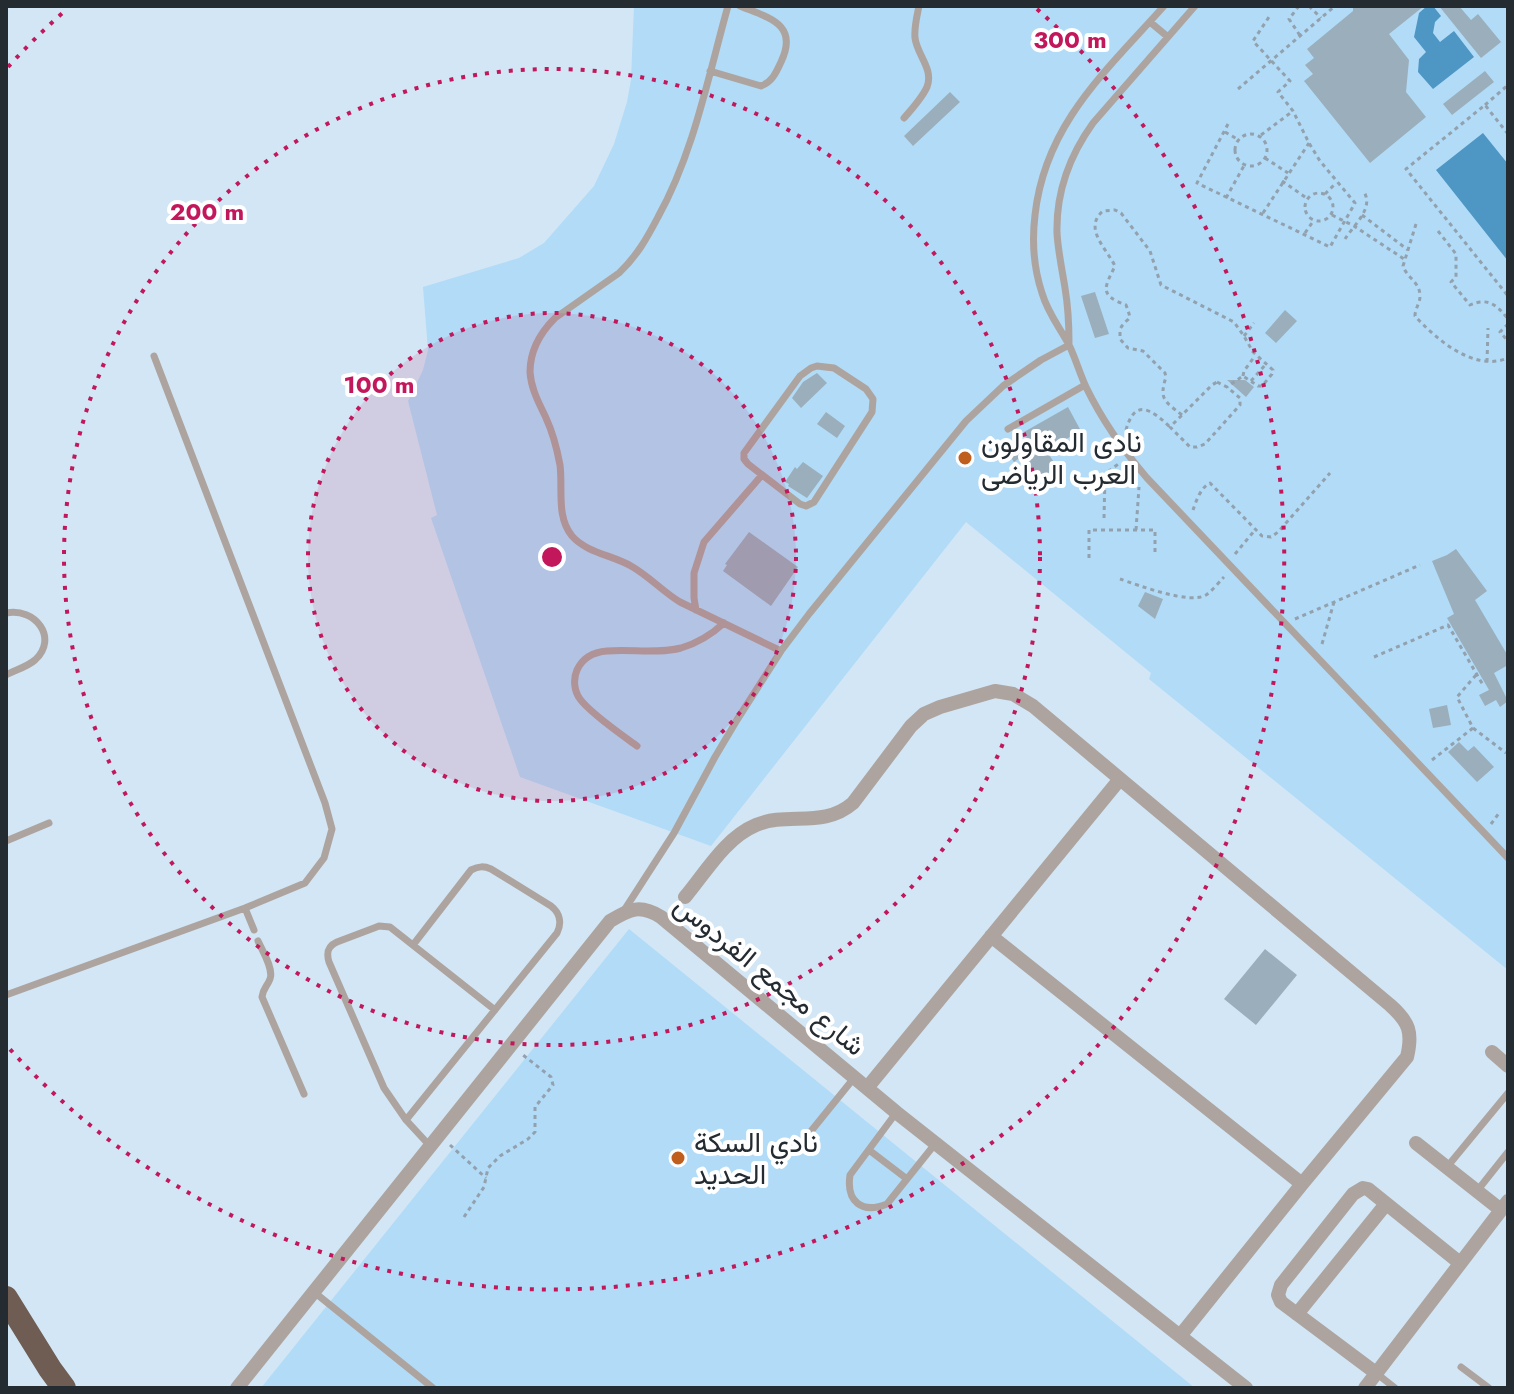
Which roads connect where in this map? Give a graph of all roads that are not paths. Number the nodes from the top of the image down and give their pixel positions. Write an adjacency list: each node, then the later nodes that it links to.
1 (728, 6): 8 (lane)
2 (740, 6): 8 (lane)
3 (919, 6): 9 (lane)
4 (1164, 6): 6 (lane)
5 (1195, 6): 7 (lane)
6 (1150, 22): 7 (lane); 10 (lane)
7 (1168, 37): 10 (lane)
8 (710, 71): 15 (lane)
9 (904, 118)
10 (1069, 345): 12 (lane); 18 (lane)
11 (154, 356): 26 (lane)
12 (1085, 385): 13 (lane); 24 (lane)
13 (1008, 429)
14 (762, 475): 14 (lane); 15 (lane)
15 (696, 610): 17 (lane)
16 (6, 613): 19 (lane)
17 (724, 623): 18 (lane); 20 (lane)
18 (781, 651): 27 (lane)
19 (6, 675)
20 (637, 746)
21 (1120, 779): 25 (street); 29 (street); 50 (street)
22 (49, 823): 23 (lane)
23 (6, 841)
24 (1508, 858)
25 (685, 897)
26 (245, 908): 28 (lane); 32 (lane)
27 (623, 913): 36 (street, شارع مجمع الفردوس); 42 (street)
28 (254, 930)
29 (991, 936): 37 (street); 50 (street)
30 (258, 941): 39 (lane)
31 (413, 945): 33 (lane); 33 (lane); 41 (lane)
32 (6, 995)
33 (495, 1010): 41 (lane)
34 (1492, 1052): 35 (street)
35 (1508, 1066)
36 (854, 1078): 37 (street, شارع مجمع الفردوس); 45 (lane)
37 (867, 1088): 40 (street, شارع مجمع الفردوس)
38 (1508, 1093): 48 (lane)
39 (304, 1094)
40 (897, 1113): 44 (street, شارع مجمع الفردوس); 46 (lane)
41 (406, 1120): 42 (lane)
42 (435, 1140): 55 (street)
43 (1416, 1143): 48 (street)
44 (935, 1144): 49 (lane); 58 (street, شارع مجمع الفردوس)
45 (799, 1146)
46 (869, 1150): 49 (lane); 49 (lane)
47 (1508, 1152): 51 (lane)
48 (1447, 1167): 51 (street)
49 (907, 1179)
50 (1302, 1184): 58 (street)
51 (1477, 1191): 53 (street)
52 (1386, 1204): 54 (street); 57 (street); 57 (street)
53 (1504, 1206): 54 (street)
54 (1460, 1263): 60 (street)
55 (314, 1292): 62 (street); 63 (lane)
56 (6, 1298): 61 (highway)
57 (1297, 1314): 60 (street)
58 (1180, 1336): 64 (street, شارع مجمع الفردوس)
59 (1461, 1367): 67 (lane)
60 (1376, 1373): 65 (street); 66 (lane)
61 (64, 1388)
62 (237, 1388)
63 (433, 1388)
64 (1246, 1388)
65 (1365, 1388)
66 (1395, 1388)
67 (1489, 1388)

